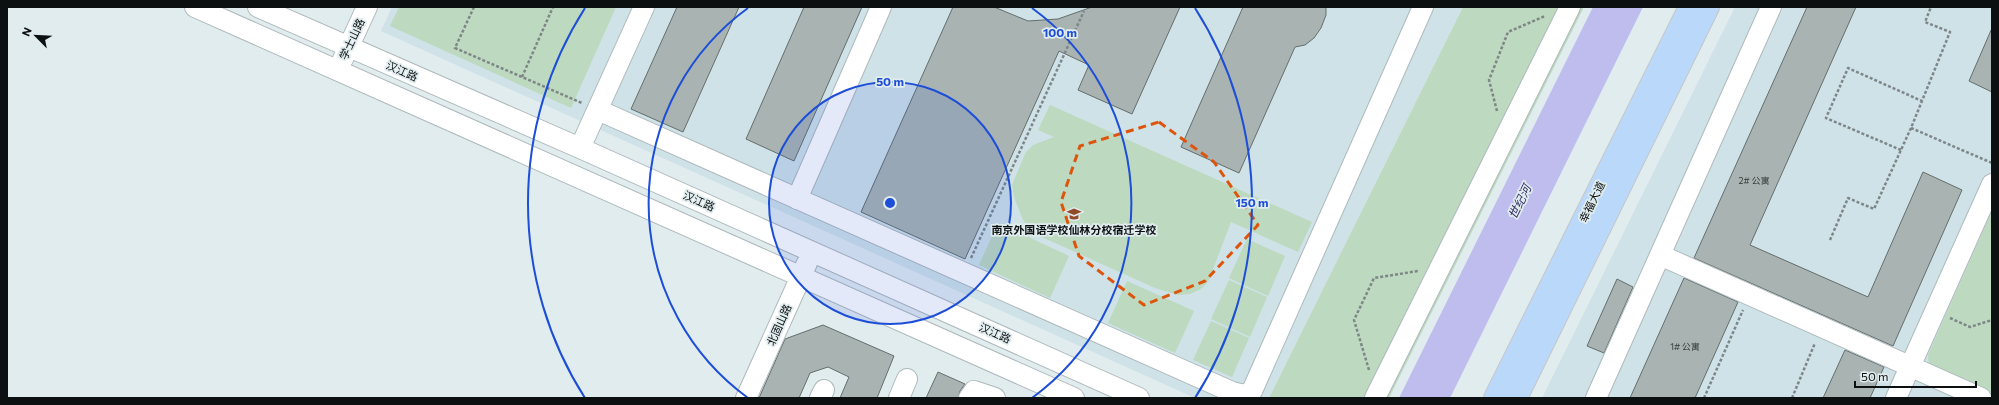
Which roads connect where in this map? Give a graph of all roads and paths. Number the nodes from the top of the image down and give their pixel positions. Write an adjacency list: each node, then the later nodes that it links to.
1 (195, 7): 17 (street)
2 (258, 7): 16 (street, 汉江路)
3 (367, 7): 16 (street, 学士山路)
4 (474, 7): 18 (path)
5 (553, 7): 18 (path)
6 (644, 7): 20 (street)
7 (881, 7): 27 (street)
8 (1423, 7): 32 (street)
9 (1570, 7): 47 (street)
10 (1690, 7): 48 (main road, 幸福大道)
11 (1708, 7): 49 (main road, 幸福大道)
12 (1771, 7): 30 (street)
13 (1931, 7): 19 (path)
14 (1084, 11): 32 (path)
15 (1547, 15): 21 (path)
16 (348, 47): 17 (street, 学士山路); 23 (street, 汉江路)
17 (338, 70): 33 (street)
18 (522, 77): 20 (path)
19 (1922, 100): 22 (path); 24 (path)
20 (598, 110): 23 (street); 27 (street)
21 (1498, 114)
22 (1911, 128): 24 (path); 25 (path)
23 (580, 148): 29 (street, 汉江路)
24 (1901, 150): 28 (path)
25 (1992, 163)
26 (1992, 184): 35 (street)
27 (797, 199): 32 (street)
28 (1830, 240)
29 (812, 251): 33 (street, 北固山路); 46 (street, 汉江路)
30 (1660, 255): 34 (street); 50 (street)
31 (1421, 270): 39 (path)
32 (965, 273)
33 (801, 275): 41 (street, 北固山路); 45 (street)
34 (1749, 294): 37 (street); 51 (path)
35 (1935, 311): 36 (path); 38 (street)
36 (1992, 320)
37 (1822, 327): 38 (street); 52 (path)
38 (1910, 367): 53 (street); 54 (street)
39 (1371, 378)
40 (907, 379): 42 (street)
41 (746, 398)
42 (899, 398)
43 (969, 398): 44 (street)
44 (995, 398)
45 (1074, 398)
46 (1139, 398)
47 (1375, 398)
48 (1495, 398)
49 (1516, 398)
50 (1596, 398)
51 (1704, 398)
52 (1792, 398)
53 (1896, 398)
54 (1981, 398)

